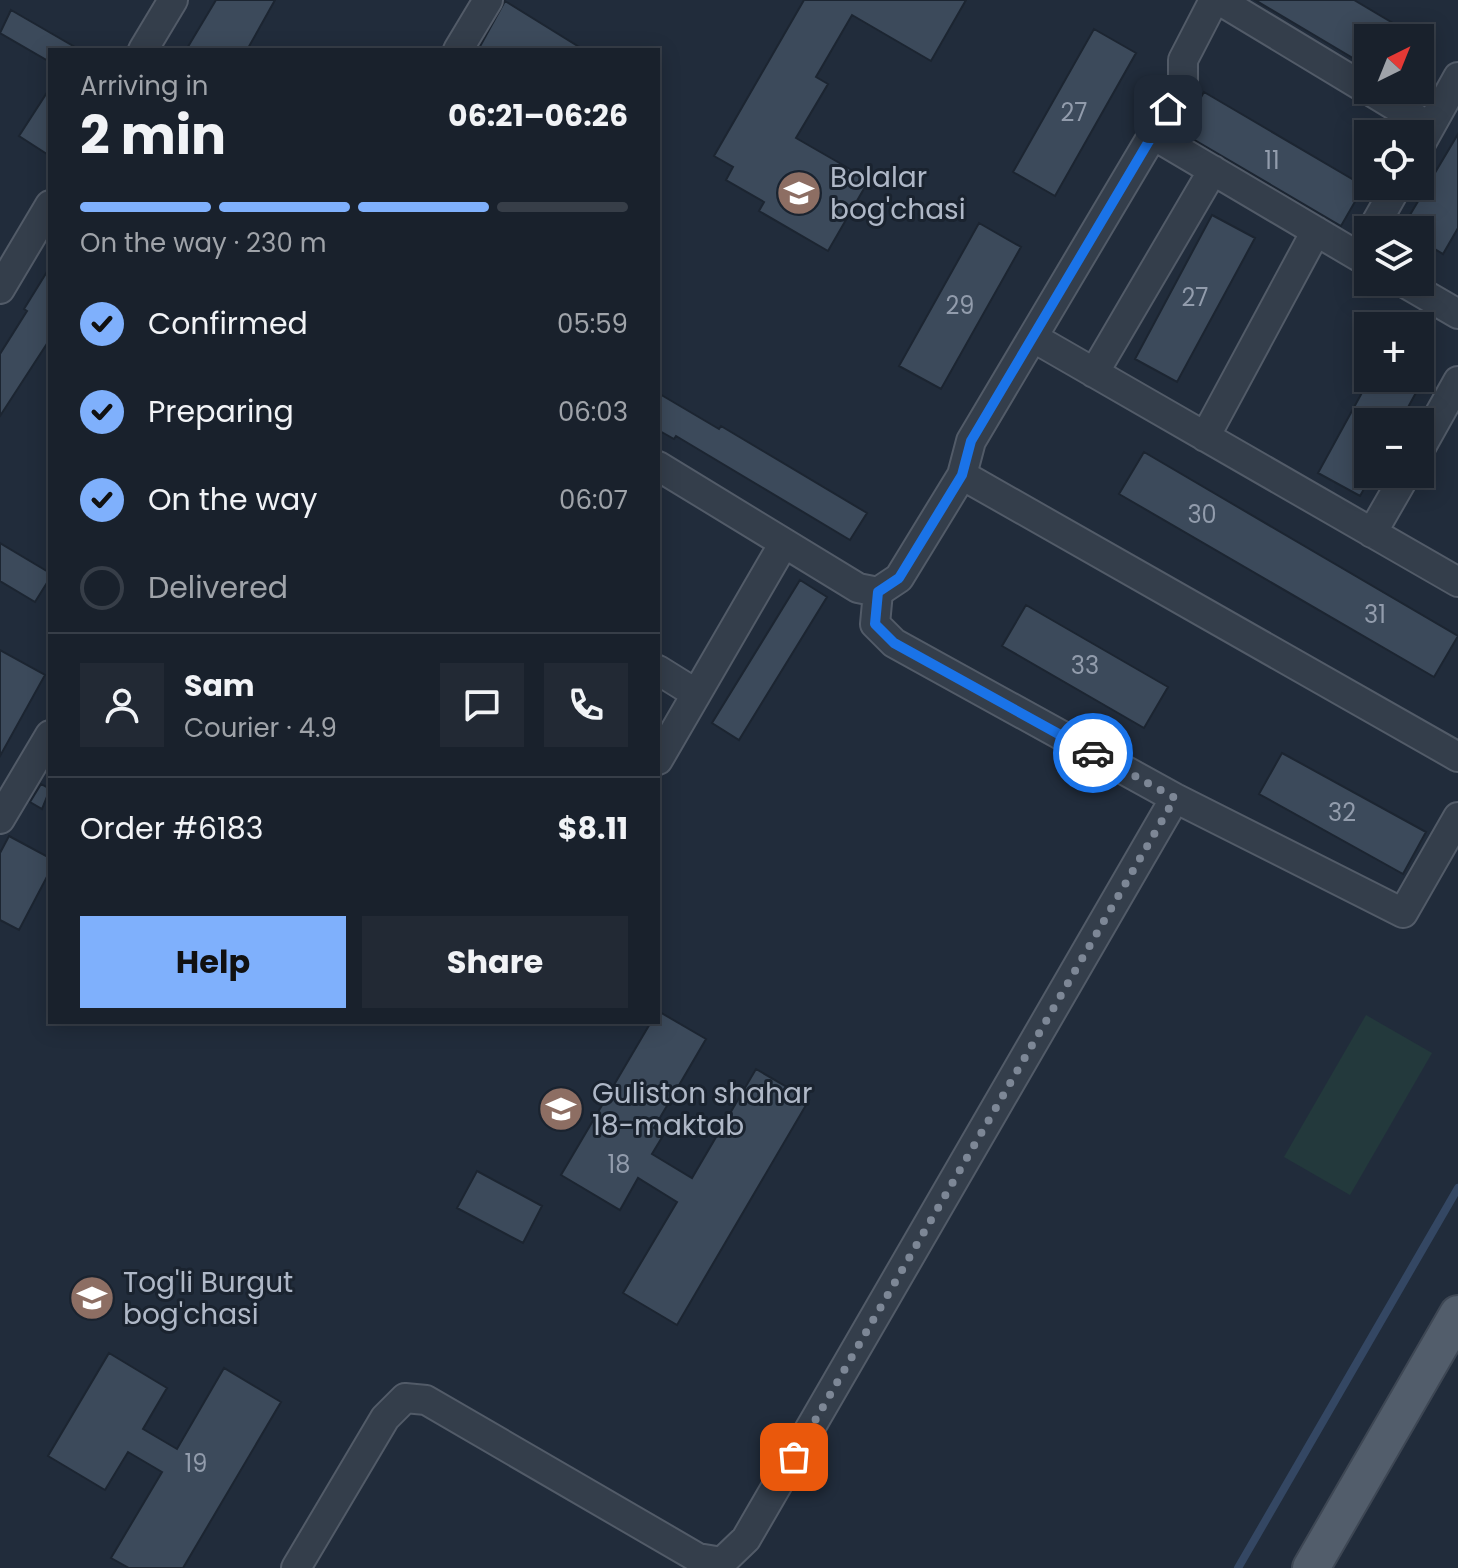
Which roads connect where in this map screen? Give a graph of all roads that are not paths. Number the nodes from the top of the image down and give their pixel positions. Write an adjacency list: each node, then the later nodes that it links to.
1 (173, 0): 4 (street)
2 (488, 0): 5 (street)
3 (1217, 0): 7 (street); 11 (street)
4 (144, 48)
5 (459, 48)
6 (1458, 77): 10 (street)
7 (1354, 82)
8 (1385, 104): 9 (street)
9 (1405, 120)
10 (1434, 120)
11 (1153, 135): 12 (street); 19 (street)
12 (1213, 170): 14 (street); 20 (street)
13 (48, 208): 16 (street)
14 (1316, 231): 15 (street); 23 (street)
15 (1354, 247)
16 (0, 289)
17 (1427, 296): 18 (street)
18 (1458, 314)
19 (1034, 338): 20 (street); 25 (street)
20 (1094, 373): 23 (street)
21 (1458, 381): 22 (street)
22 (1434, 424)
23 (1205, 437): 27 (street)
24 (660, 467): 28 (street)
25 (962, 475): 30 (street); 35 (street)
26 (1398, 488): 27 (street)
27 (1372, 533): 29 (street)
28 (784, 543): 30 (street); 32 (street)
29 (1455, 574)
30 (878, 592): 36 (street)
31 (660, 671): 32 (street)
32 (695, 693): 34 (street)
33 (48, 738): 38 (street)
34 (660, 756)
35 (1458, 757)
36 (1175, 798): 37 (street); 40 (street)
37 (1458, 817)
38 (0, 819)
39 (1458, 1314): 41 (main road)
40 (296, 1568)
41 (1311, 1568)

